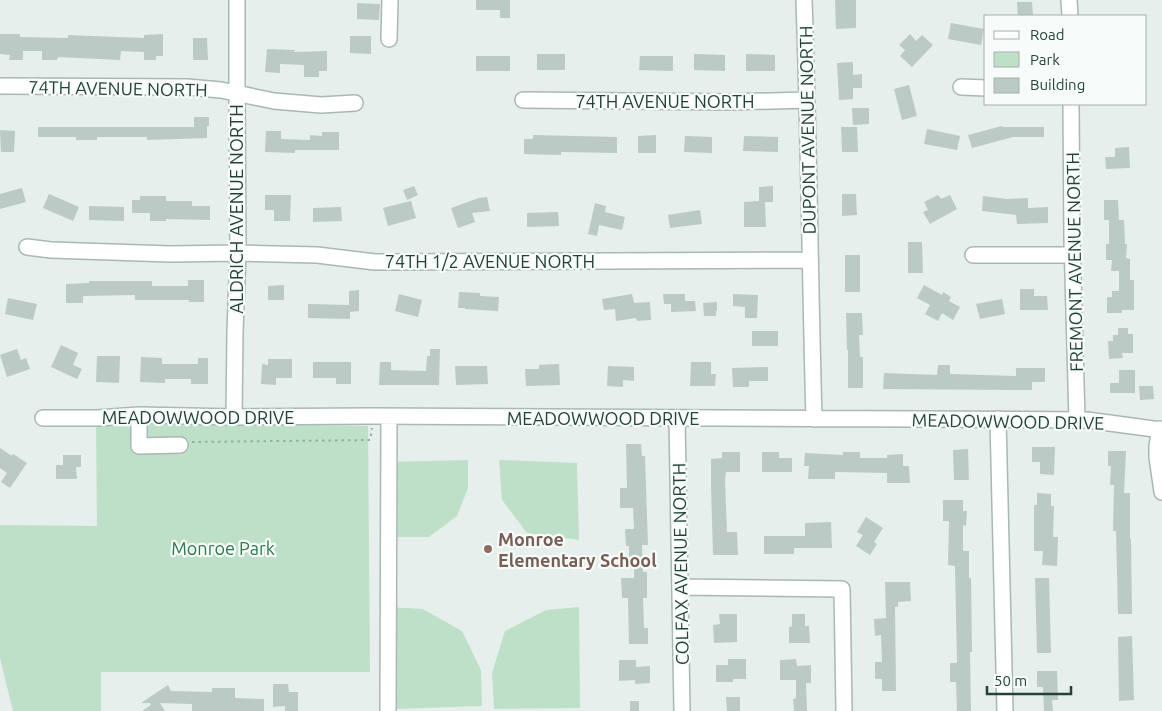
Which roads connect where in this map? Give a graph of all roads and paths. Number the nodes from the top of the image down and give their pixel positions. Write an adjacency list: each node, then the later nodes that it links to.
1 (237, 0): 10 (street, ALDRICH AVENUE NORTH)
2 (390, 0): 6 (street)
3 (804, 0): 12 (street, DUPONT AVENUE NORTH)
4 (1069, 0): 5 (street)
5 (1070, 15)
6 (389, 39)
7 (0, 86): 10 (street, 74TH AVENUE NORTH)
8 (961, 88): 9 (street)
9 (984, 88)
10 (237, 93): 13 (street, 74TH AVENUE NORTH); 16 (street, ALDRICH AVENUE NORTH)
11 (523, 100): 12 (street, 74TH AVENUE NORTH)
12 (807, 100): 19 (street, DUPONT AVENUE NORTH)
13 (355, 103)
14 (1071, 105): 18 (street, FREMONT AVENUE NORTH)
15 (27, 247): 16 (street, 74TH 1/2 AVENUE NORTH)
16 (238, 253): 19 (street, 74TH 1/2 AVENUE NORTH); 22 (street, ALDRICH AVENUE NORTH)
17 (973, 255): 18 (street)
18 (1073, 255): 28 (street, FREMONT AVENUE NORTH)
19 (810, 260): 26 (street, DUPONT AVENUE NORTH)
20 (139, 415): 22 (street, MEADOWWOOD DRIVE); 24 (street, MEADOWWOOD DRIVE); 30 (street)
21 (372, 416): 22 (street, MEADOWWOOD DRIVE); 23 (street, MEADOWWOOD DRIVE); 30 (path)
22 (234, 417)
23 (389, 417): 25 (street, MEADOWWOOD DRIVE); 33 (street)
24 (43, 418)
25 (677, 418): 26 (street, MEADOWWOOD DRIVE); 32 (street, COLFAX AVENUE NORTH)
26 (814, 419): 27 (street, MEADOWWOOD DRIVE)
27 (998, 419): 28 (street, MEADOWWOOD DRIVE); 36 (street)
28 (1077, 420): 29 (street, MEADOWWOOD DRIVE)
29 (1161, 429): 31 (street)
30 (180, 445)
31 (1162, 492)
32 (680, 587): 34 (street, COLFAX AVENUE NORTH); 35 (street)
33 (388, 711)
34 (682, 711)
35 (844, 711)
36 (1005, 711)

